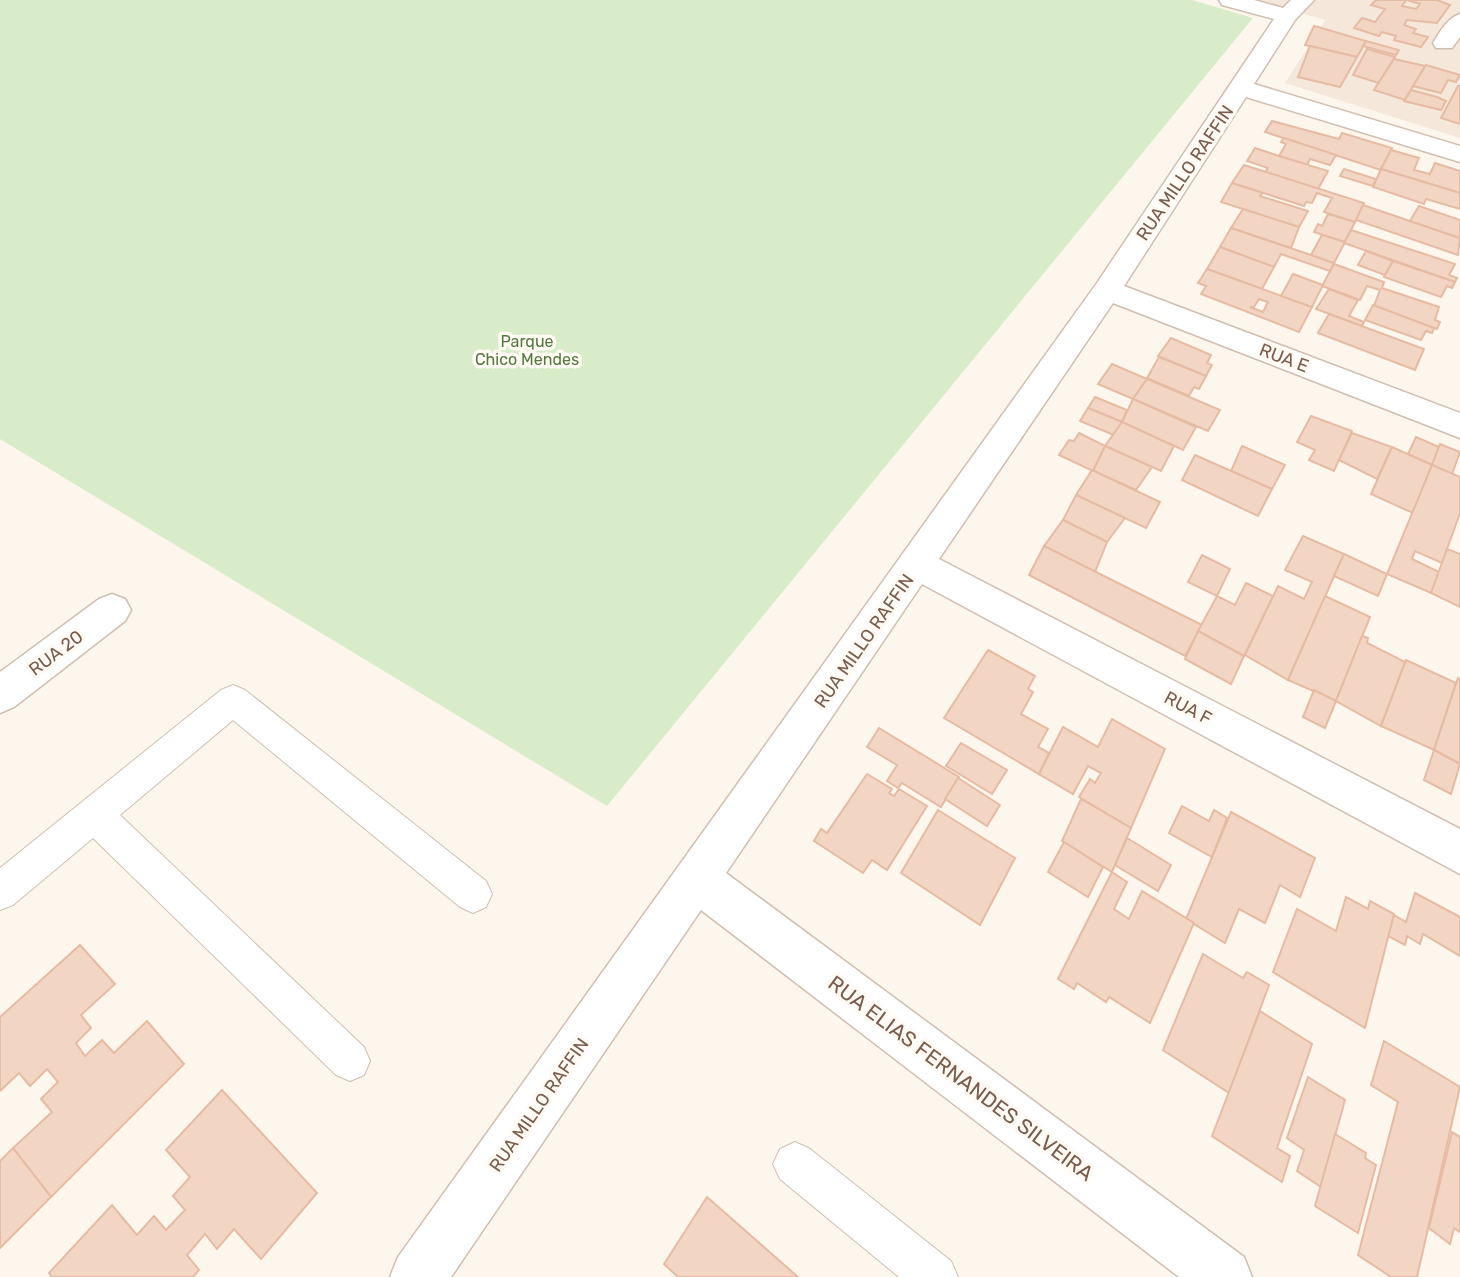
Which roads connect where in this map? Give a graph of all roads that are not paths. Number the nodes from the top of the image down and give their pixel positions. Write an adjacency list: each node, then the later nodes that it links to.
1 (1230, 0): 2 (street)
2 (1295, 8): 5 (street, RUA MILLO RAFFIN)
3 (1460, 21): 4 (street)
4 (1444, 43)
5 (1242, 88): 6 (street); 7 (street, RUA MILLO RAFFIN)
6 (1460, 155)
7 (1107, 290): 8 (street, RUA E); 9 (street, RUA MILLO RAFFIN)
8 (1460, 426)
9 (916, 564): 13 (street, RUA F); 14 (street, RUA MILLO RAFFIN)
10 (112, 610): 11 (street, RUA 20)
11 (0, 695)
12 (93, 814): 15 (lane); 16 (lane); 17 (lane)
13 (1460, 852)
14 (698, 880): 19 (street, RUA MILLO RAFFIN); 21 (street, RUA ELIAS FERNANDES SILVEIRA)
15 (0, 891)
16 (473, 894)
17 (350, 1061)
18 (795, 1164): 20 (lane)
19 (418, 1277)
20 (935, 1277)
21 (1224, 1277)

